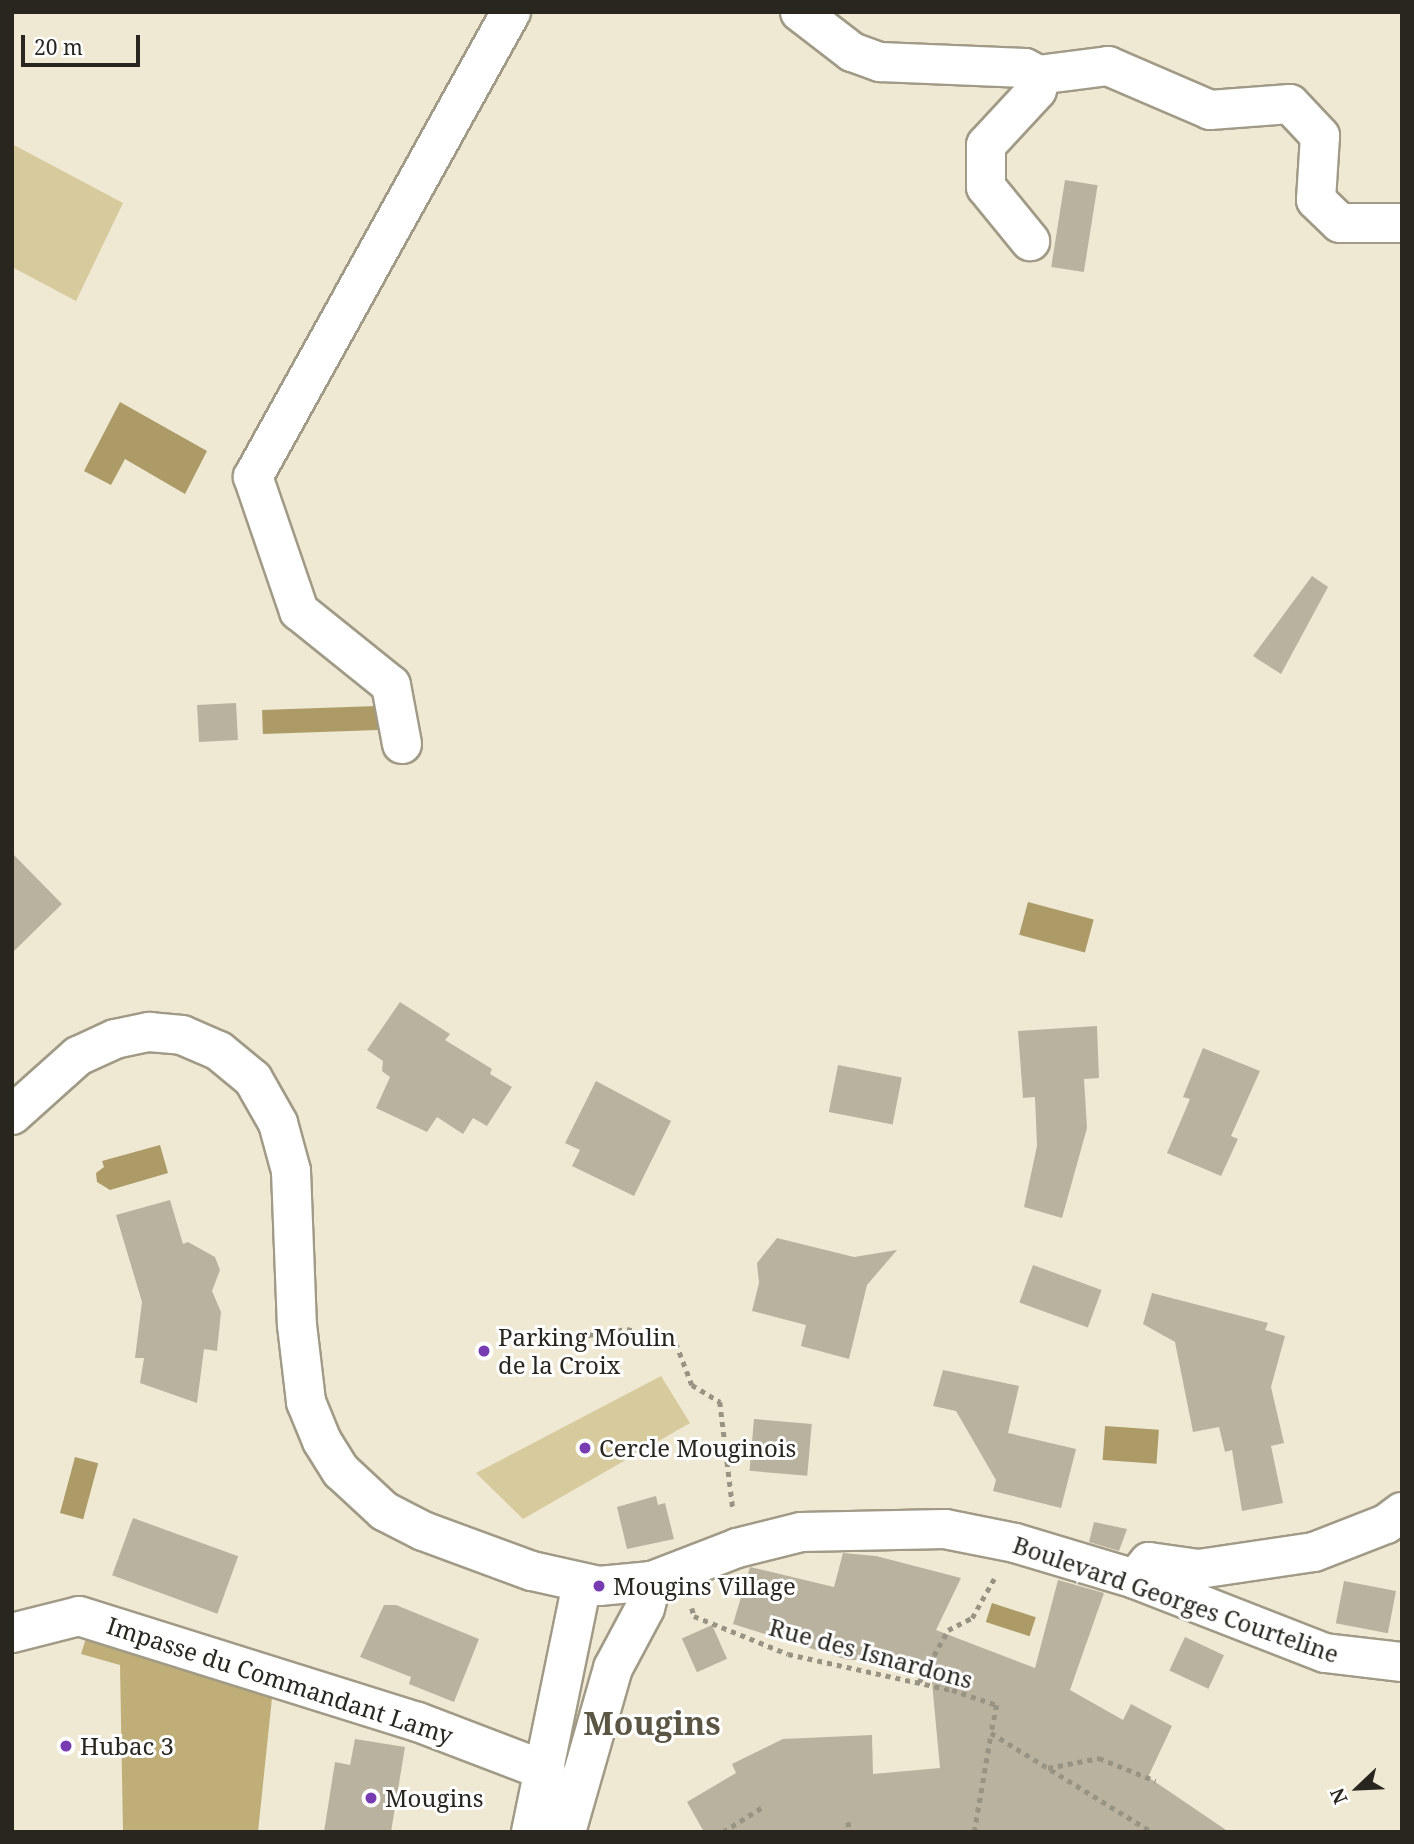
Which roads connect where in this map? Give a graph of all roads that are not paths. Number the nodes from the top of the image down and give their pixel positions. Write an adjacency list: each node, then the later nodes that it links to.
1 (510, 12): 6 (street)
2 (800, 12): 3 (street)
3 (1038, 75): 4 (street); 5 (street)
4 (1402, 223)
5 (1030, 241)
6 (402, 744)
7 (12, 1115): 11 (street, Boulevard Georges Courteline)
8 (1402, 1512): 10 (street)
9 (669, 1576): 10 (street, Boulevard Georges Courteline); 11 (street, Boulevard Georges Courteline); 15 (street)
10 (1135, 1579): 13 (street, Boulevard Georges Courteline)
11 (582, 1584): 14 (street)
12 (12, 1633): 14 (street, Impasse du Commandant Lamy)
13 (1402, 1662)
14 (546, 1771): 15 (street)
15 (544, 1825): 16 (street)
16 (503, 1832)

